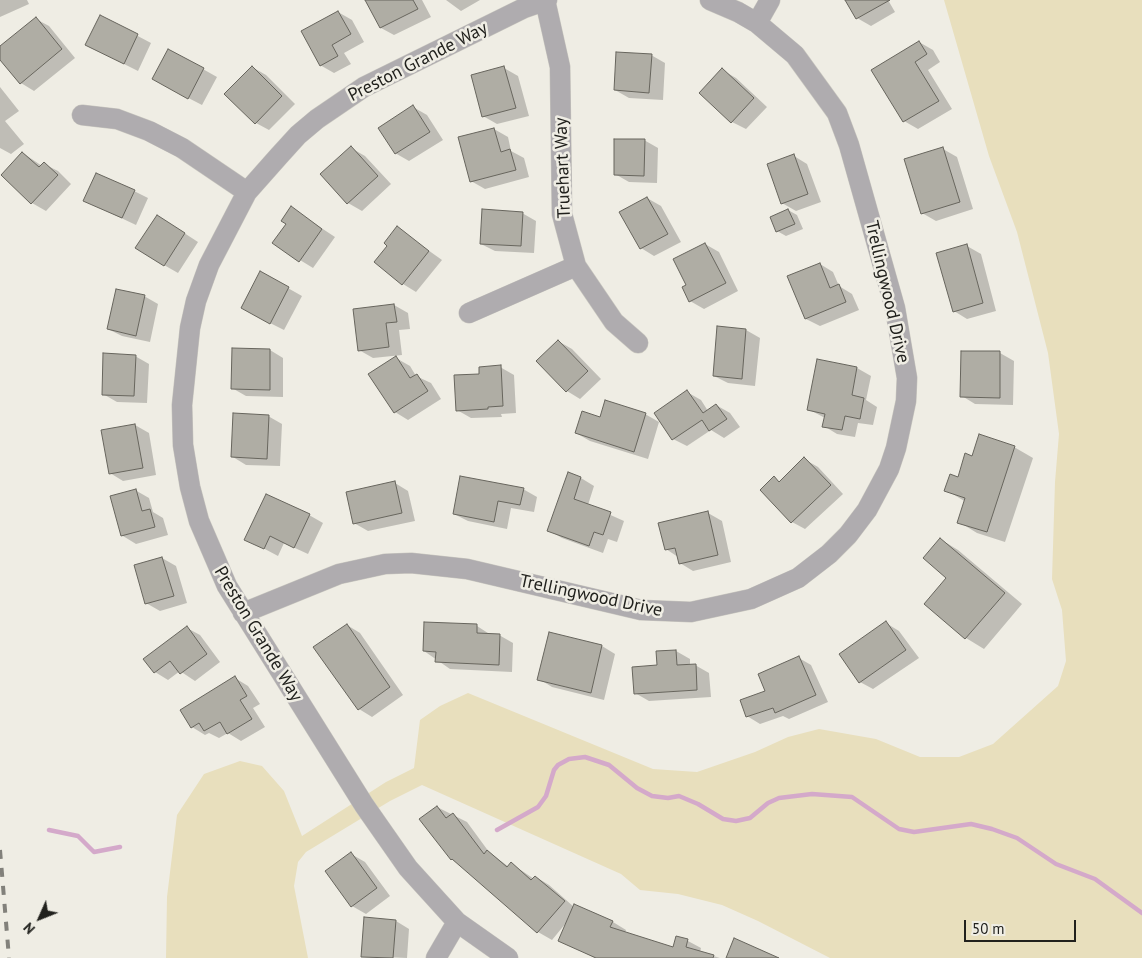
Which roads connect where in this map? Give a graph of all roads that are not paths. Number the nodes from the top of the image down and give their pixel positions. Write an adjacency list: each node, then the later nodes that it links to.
1 (546, 0): 6 (street, Preston Grande Way); 7 (street, Truehart Way)
2 (710, 0): 4 (street, Trellingwood Drive)
3 (770, 0): 4 (street)
4 (757, 23): 10 (street, Trellingwood Drive)
5 (82, 115): 6 (street)
6 (247, 192): 10 (street, Preston Grande Way)
7 (576, 266): 8 (street); 9 (street, Truehart Way)
8 (469, 313)
9 (638, 343)
10 (243, 613): 11 (street, Preston Grande Way)
11 (458, 922): 12 (street); 13 (street, Preston Grande Way)
12 (436, 958)
13 (508, 958)

